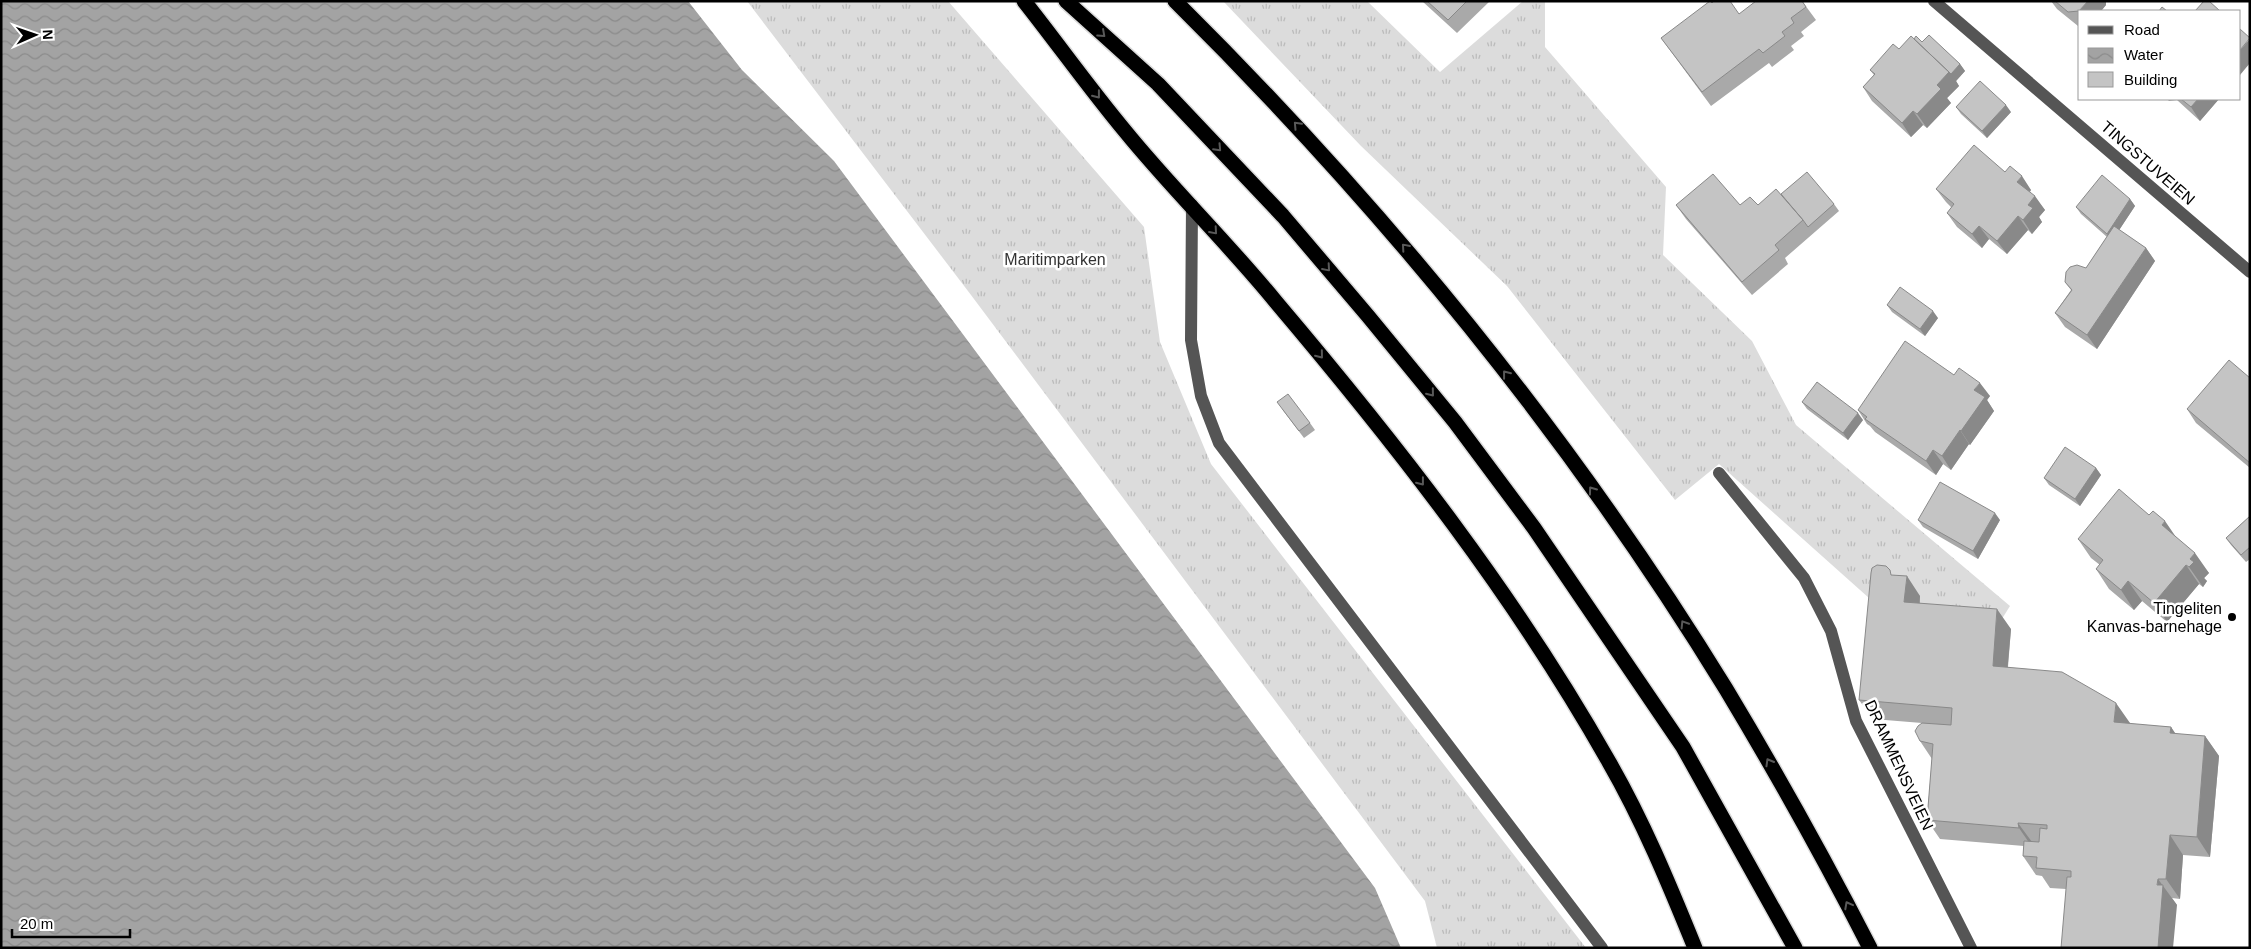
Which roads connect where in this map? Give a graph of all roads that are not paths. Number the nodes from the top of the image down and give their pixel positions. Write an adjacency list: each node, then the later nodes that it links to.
1 (1024, 1): 5 (highway, one-way to 5)
2 (1066, 1): 10 (highway, one-way to 10)
3 (1175, 1): 11 (highway, one-way to 3)
4 (1934, 1): 6 (street, TINGSTUVEIEN)
5 (1192, 206): 8 (street); 9 (highway, one-way to 9)
6 (2250, 272)
7 (1719, 473): 12 (street, DRAMMENSVEIEN)
8 (1602, 948)
9 (1694, 948)
10 (1795, 948)
11 (1870, 948)
12 (1971, 948)

